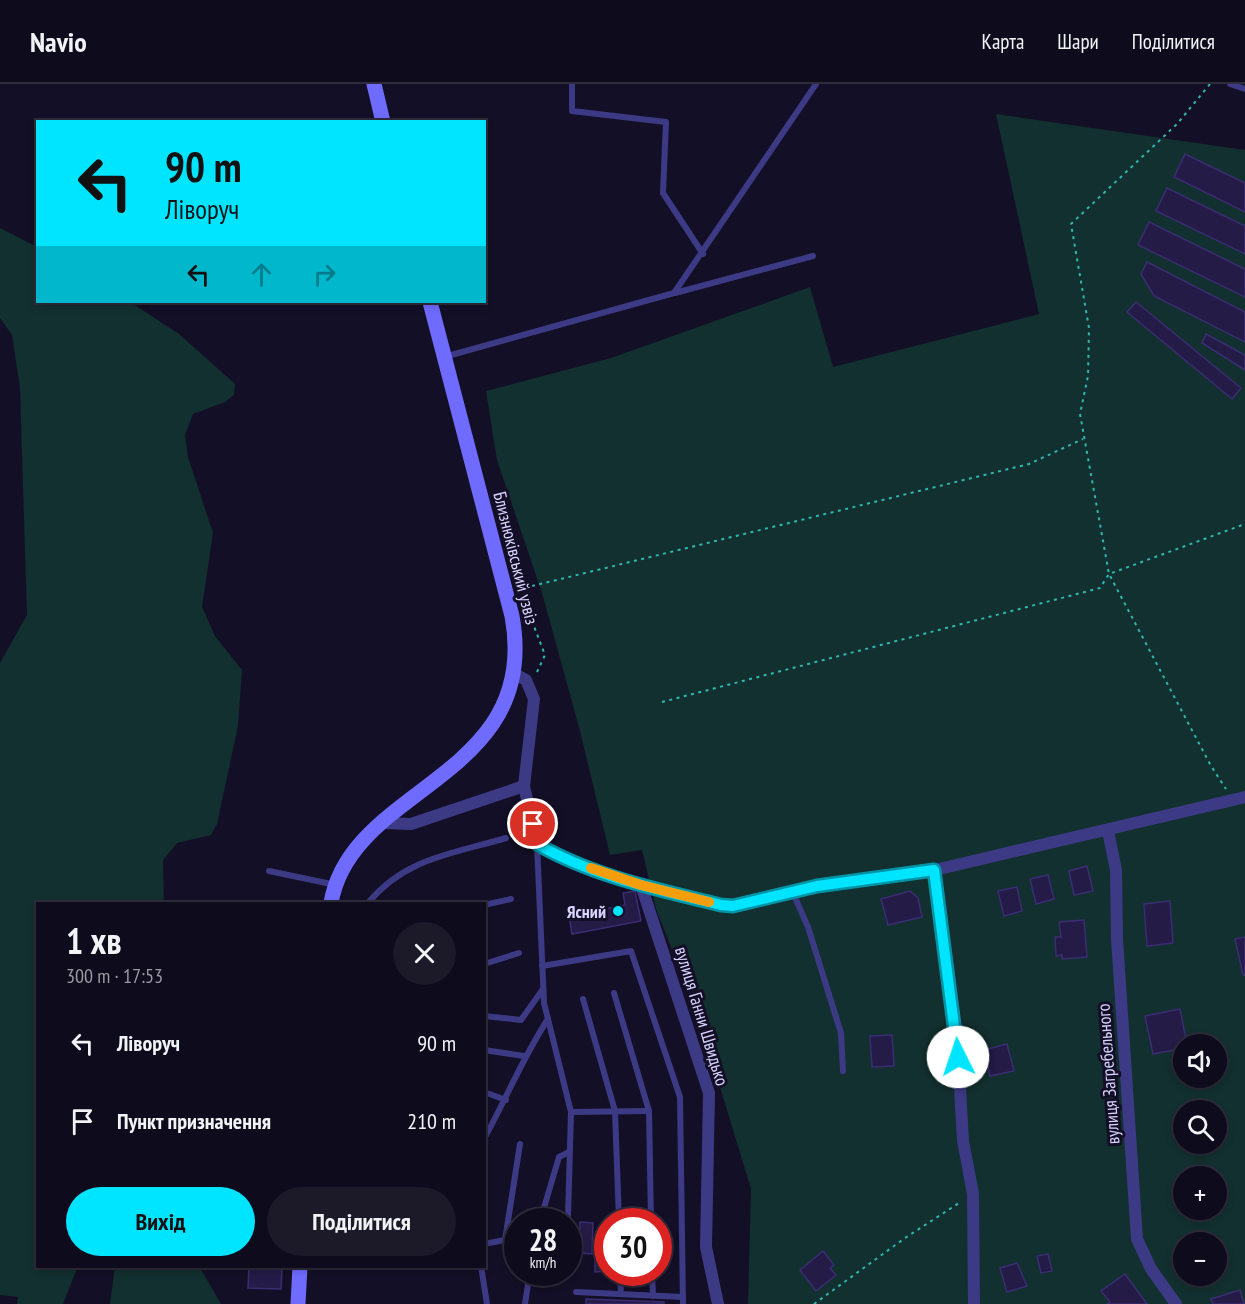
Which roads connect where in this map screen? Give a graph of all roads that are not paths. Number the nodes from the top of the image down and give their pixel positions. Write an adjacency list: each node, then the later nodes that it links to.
1 (374, 84): 6 (street)
2 (572, 84): 7 (lane)
3 (816, 84): 7 (lane)
4 (1230, 84): 5 (lane)
5 (1245, 89)
6 (383, 120)
7 (703, 254): 9 (lane)
8 (813, 255): 9 (lane)
9 (674, 293): 11 (lane)
10 (430, 303): 11 (street, Близнюківський узвіз)
11 (444, 357): 12 (street, Близнюківський узвіз)
12 (513, 673): 13 (street); 15 (street, Близнюківський узвіз)
13 (524, 786): 15 (street); 18 (street)
14 (1239, 799): 16 (street)
15 (382, 823): 21 (street, Близнюківський узвіз)
16 (1108, 831): 19 (street); 66 (street, вулиця Загребельного)
17 (506, 838): 26 (lane)
18 (537, 844): 22 (street); 30 (lane)
19 (934, 870): 23 (street); 65 (street)
20 (269, 871): 21 (lane)
21 (336, 885): 25 (street, Близнюківський узвіз)
22 (641, 885): 23 (street); 64 (street, вулиця Ганни Швидько)
23 (792, 892): 38 (lane)
24 (511, 899): 27 (lane)
25 (331, 902)
26 (369, 902)
27 (486, 905)
28 (519, 953): 29 (lane)
29 (486, 963)
30 (542, 966): 31 (lane); 60 (lane)
31 (543, 989): 34 (lane); 35 (lane)
32 (614, 993): 42 (lane)
33 (583, 999): 41 (lane)
34 (486, 1016)
35 (548, 1019): 37 (lane); 43 (lane)
36 (486, 1050): 37 (lane)
37 (524, 1056): 40 (lane)
38 (843, 1071)
39 (486, 1093): 40 (lane)
40 (506, 1100): 44 (lane)
41 (615, 1111): 42 (lane); 43 (lane); 49 (lane)
42 (649, 1111): 50 (lane)
43 (571, 1112): 46 (lane)
44 (486, 1135)
45 (520, 1144): 51 (lane)
46 (570, 1152): 47 (lane); 48 (lane)
47 (544, 1208)
48 (567, 1208)
49 (619, 1208)
50 (651, 1208)
51 (486, 1244)
52 (300, 1268): 61 (street)
53 (482, 1268): 62 (lane)
54 (528, 1286): 63 (lane)
55 (621, 1286): 58 (lane)
56 (652, 1286): 59 (lane)
57 (576, 1292): 58 (lane)
58 (621, 1294): 59 (lane)
59 (652, 1296): 60 (lane)
60 (683, 1301)
61 (298, 1304)
62 (487, 1304)
63 (525, 1304)
64 (718, 1304)
65 (974, 1304)
66 (1176, 1304)

